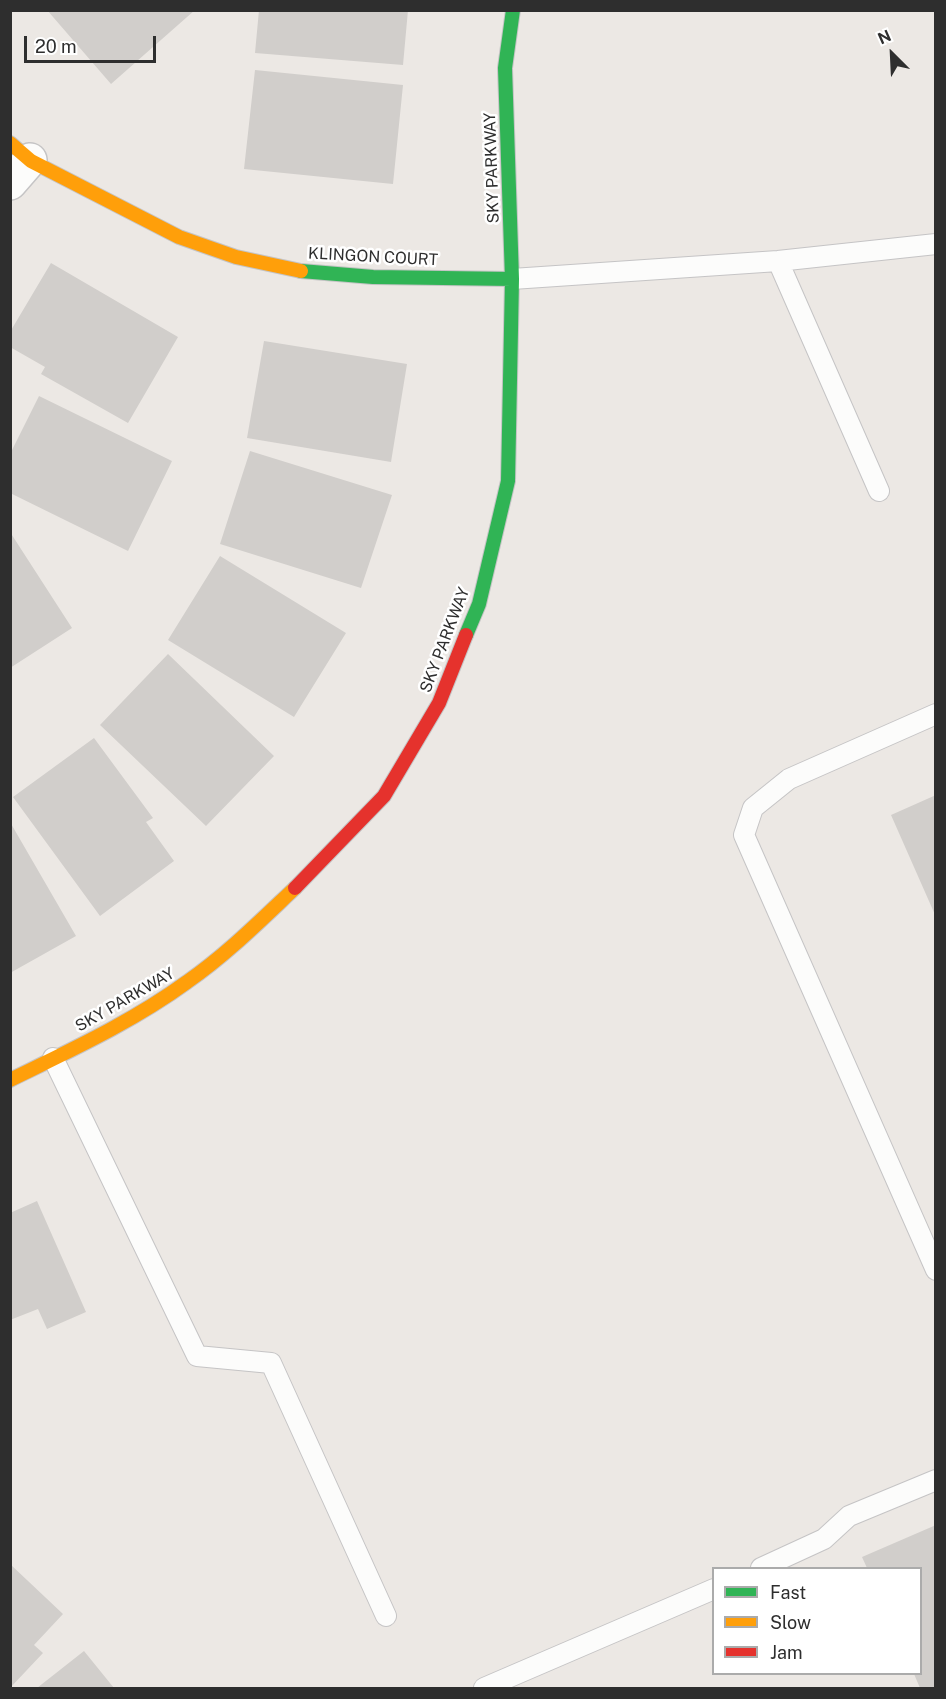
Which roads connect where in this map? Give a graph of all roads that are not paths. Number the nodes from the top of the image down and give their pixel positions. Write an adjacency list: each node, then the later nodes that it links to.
1 (513, 10): 5 (street, SKY PARKWAY)
2 (17, 162): 5 (street, KLINGON COURT)
3 (936, 244): 4 (lane)
4 (778, 261): 5 (lane); 6 (lane)
5 (512, 279): 8 (street, SKY PARKWAY)
6 (879, 491)
7 (936, 714): 10 (lane)
8 (53, 1059): 9 (street, SKY PARKWAY); 14 (lane)
9 (10, 1080)
10 (936, 1270)
11 (936, 1480): 12 (lane)
12 (765, 1567)
13 (712, 1590): 15 (lane)
14 (386, 1616)
15 (484, 1689)

